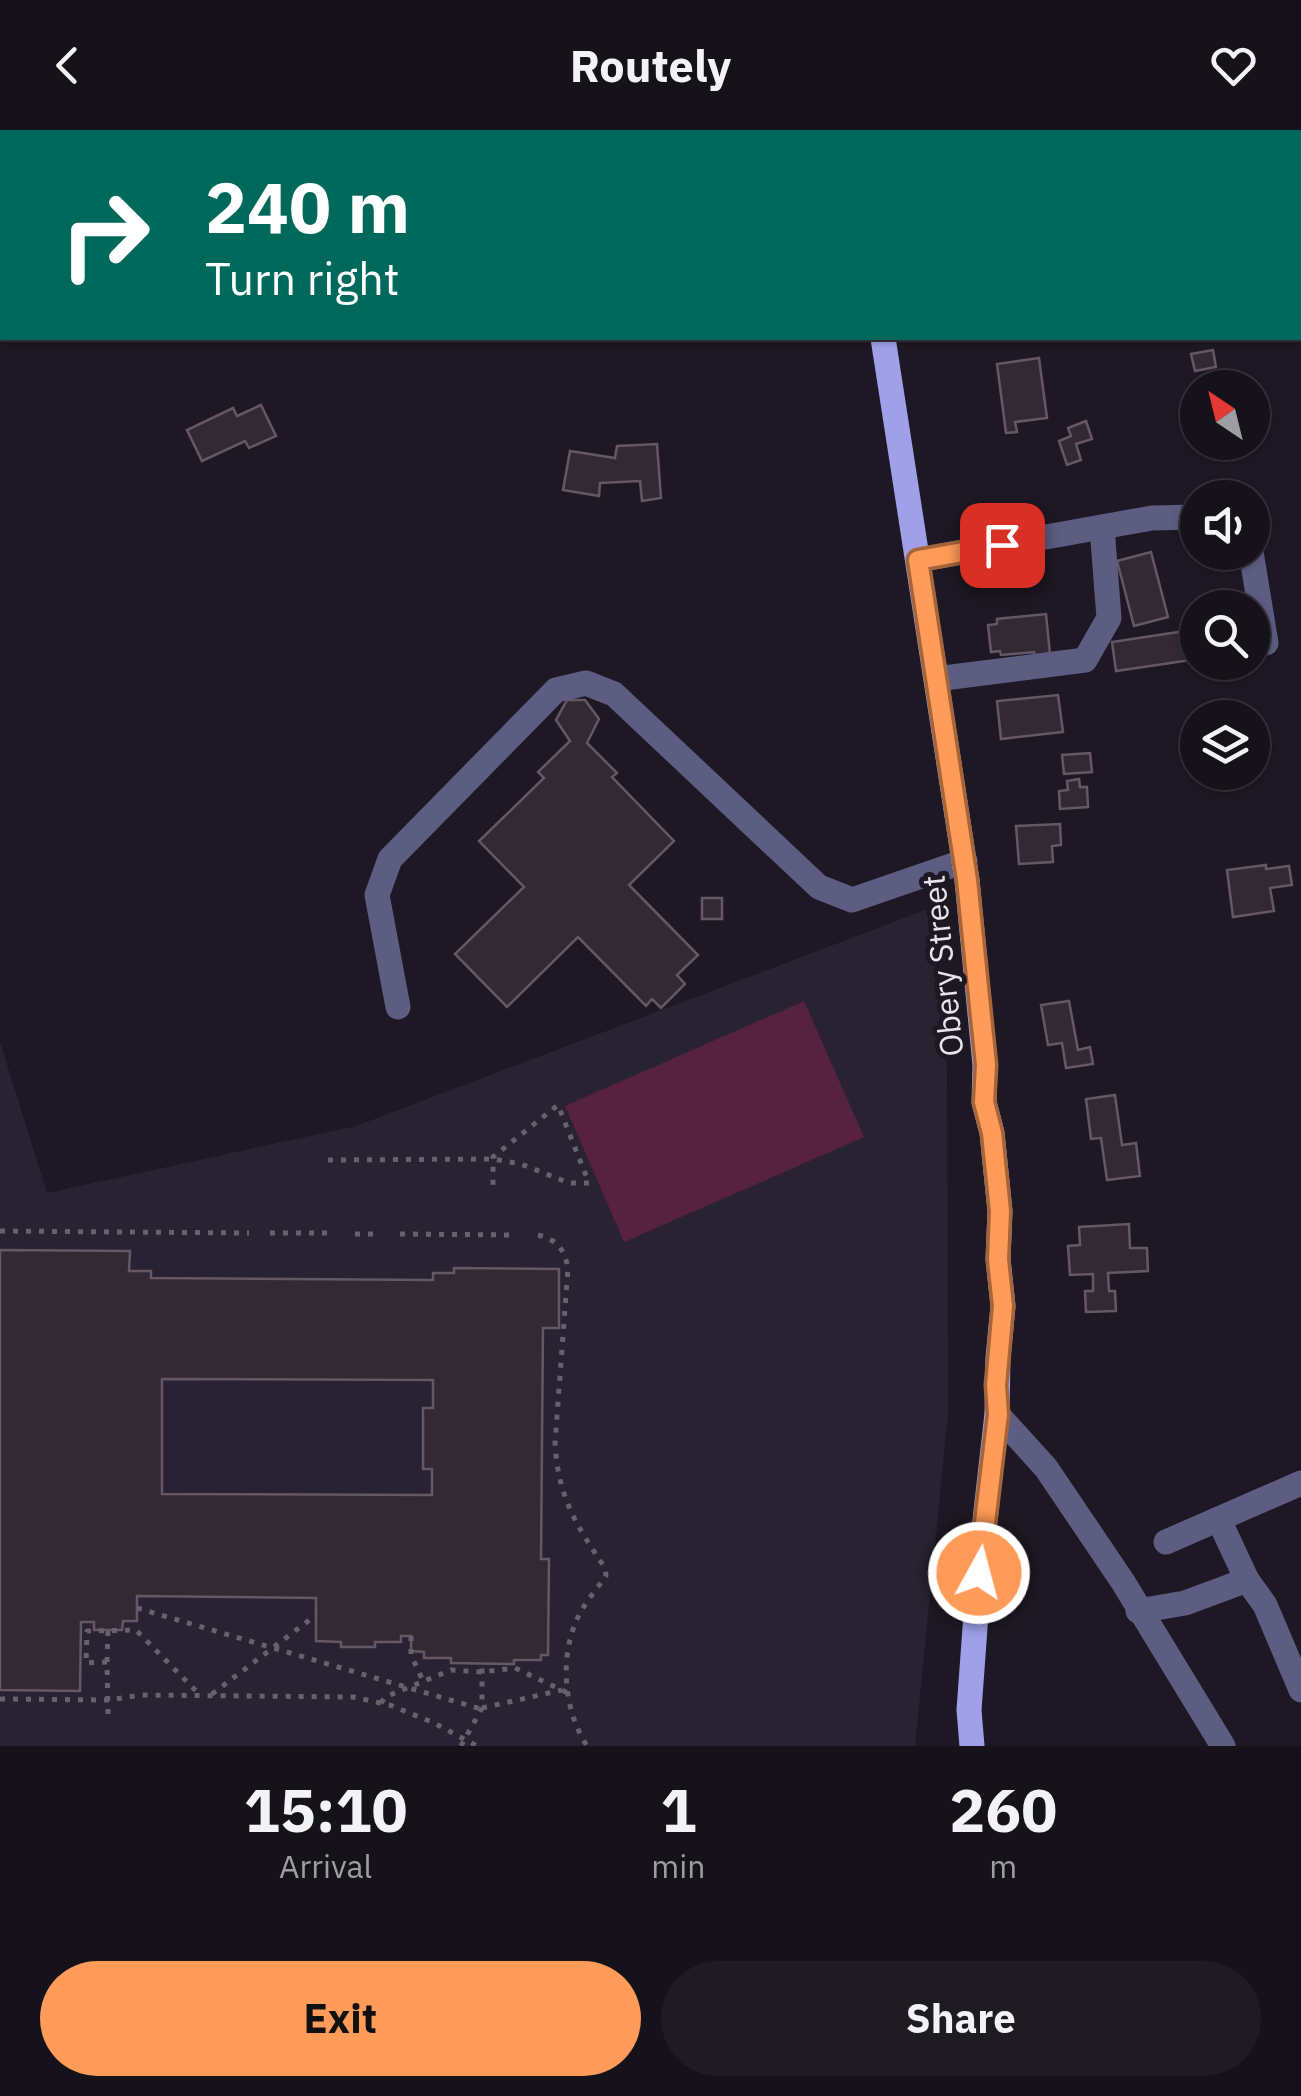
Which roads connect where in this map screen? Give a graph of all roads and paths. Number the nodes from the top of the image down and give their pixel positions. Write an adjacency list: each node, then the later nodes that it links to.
1 (884, 340): 4 (main road, Obery Street)
2 (1180, 518): 3 (lane)
3 (1102, 527): 4 (lane); 5 (lane)
4 (918, 560): 5 (main road, Obery Street)
5 (936, 679): 6 (main road, Obery Street)
6 (965, 861): 7 (lane); 20 (main road, Obery Street)
7 (398, 1007)
8 (493, 1159): 8 (path); 9 (path); 10 (path)
9 (328, 1160)
10 (493, 1188)
11 (0, 1231): 12 (path)
12 (248, 1233)
13 (270, 1233): 14 (path)
14 (332, 1233)
15 (355, 1234): 16 (path)
16 (379, 1234)
17 (400, 1234): 18 (path)
18 (516, 1235)
19 (538, 1235): 37 (path)
20 (998, 1414): 26 (lane); 43 (main road, Obery Street)
21 (1301, 1483): 22 (lane)
22 (1219, 1520): 23 (lane); 24 (lane)
23 (1166, 1542)
24 (1247, 1580): 26 (lane); 36 (lane)
25 (137, 1608): 30 (path)
26 (1138, 1611): 50 (lane)
27 (316, 1615): 30 (path)
28 (108, 1630): 31 (path); 31 (path); 38 (path)
29 (411, 1636): 34 (path)
30 (272, 1648): 35 (path); 38 (path)
31 (107, 1662): 40 (path)
32 (482, 1664): 33 (path)
33 (482, 1672): 34 (path); 37 (path); 42 (path)
34 (423, 1681): 35 (path)
35 (407, 1688): 41 (path); 42 (path)
36 (1301, 1690)
37 (565, 1691): 42 (path); 47 (path)
38 (205, 1696): 40 (path); 41 (path)
39 (0, 1699): 40 (path)
40 (109, 1700): 44 (path)
41 (382, 1703): 45 (path)
42 (482, 1709): 45 (path)
43 (969, 1710): 48 (main road, Obery Street); 49 (main road, Obery Street)
44 (108, 1714)
45 (463, 1743): 46 (path)
46 (477, 1746)
47 (586, 1746)
48 (960, 1746)
49 (972, 1746)
50 (1223, 1746)

